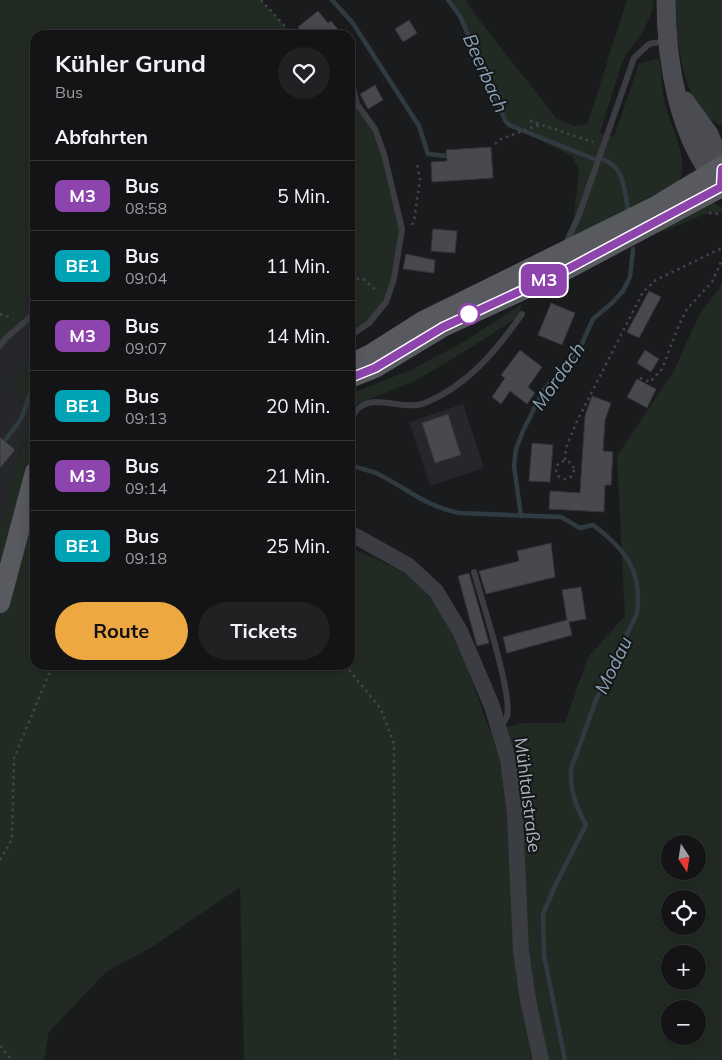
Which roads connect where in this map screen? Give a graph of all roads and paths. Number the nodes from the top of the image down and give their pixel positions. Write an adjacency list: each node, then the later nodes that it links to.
1 (261, 0): 3 (path)
2 (666, 0): 4 (main road)
3 (288, 30)
4 (668, 40): 5 (main road); 11 (lane)
5 (675, 84): 9 (main road); 13 (main road)
6 (355, 96): 14 (lane)
7 (530, 121): 8 (path)
8 (540, 125): 10 (path); 11 (path)
9 (714, 132): 13 (main road)
10 (495, 144)
11 (604, 146): 16 (lane)
12 (416, 164): 14 (path)
13 (720, 175): 16 (main road)
14 (404, 229): 19 (lane)
15 (722, 248): 28 (path)
16 (577, 249): 24 (main road); 25 (main road)
17 (722, 260): 26 (path)
18 (355, 278): 19 (path)
19 (386, 302): 22 (lane)
20 (522, 314): 27 (lane)
21 (30, 317): 23 (lane)
22 (355, 333)
23 (0, 346)
24 (355, 362)
25 (355, 376)
26 (640, 378)
27 (355, 413)
28 (565, 460): 28 (path)
29 (30, 491): 32 (main road)
30 (355, 536): 35 (street, Mühltalstraße)
31 (474, 572): 35 (lane)
32 (0, 603)
33 (53, 670): 36 (path)
34 (349, 670): 39 (path)
35 (500, 730): 40 (street, Mühltalstraße)
36 (0, 860)
37 (0, 1046): 38 (path)
38 (12, 1060)
39 (395, 1060)
40 (540, 1060)

